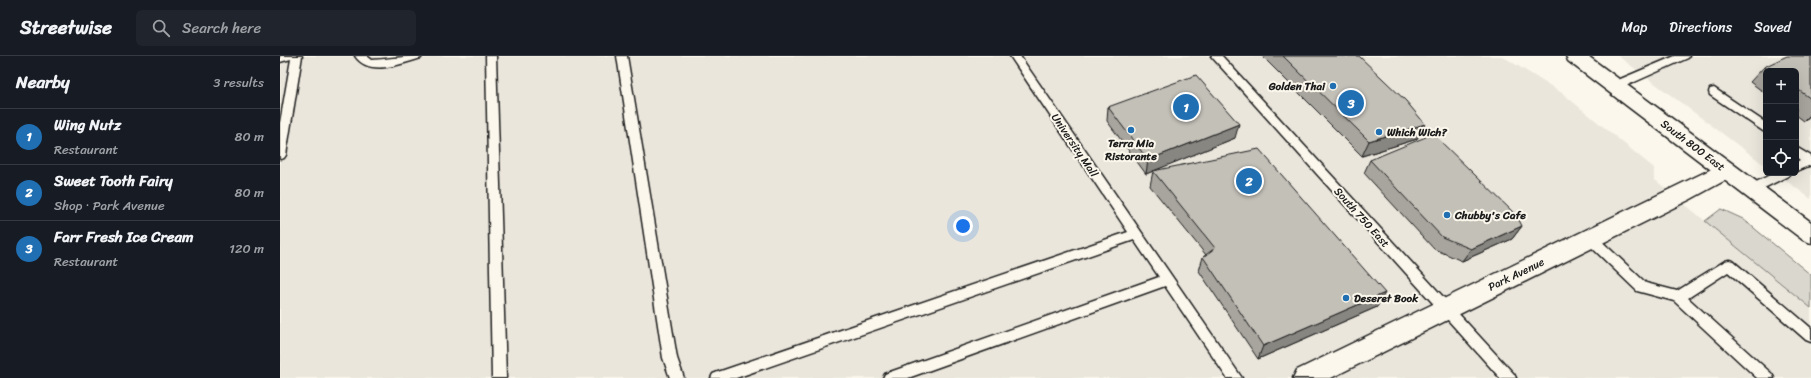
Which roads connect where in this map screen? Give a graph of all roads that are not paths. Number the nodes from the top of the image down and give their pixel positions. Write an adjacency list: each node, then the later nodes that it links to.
1 (289, 56): 11 (lane)
2 (297, 56): 14 (lane)
3 (360, 56): 4 (lane)
4 (417, 56)
5 (491, 56): 30 (lane)
6 (622, 56): 31 (lane)
7 (1216, 56): 28 (lane, South 750 East)
8 (1575, 56): 12 (street, South 800 East)
9 (1684, 56): 12 (lane)
10 (1020, 57): 23 (lane, University Mall)
11 (280, 58)
12 (1615, 86): 20 (street, South 800 East)
13 (1714, 92): 15 (lane)
14 (285, 100): 17 (lane)
15 (1763, 127)
16 (1799, 153): 18 (lane)
17 (280, 155)
18 (1810, 160): 19 (lane)
19 (1799, 166)
20 (1726, 170): 22 (street, South 800 East); 25 (street, Park Avenue)
21 (1778, 176): 22 (lane)
22 (1752, 189): 24 (street, South 800 East)
23 (1136, 234): 26 (lane, University Mall); 32 (lane)
24 (1811, 234)
25 (1590, 238): 27 (lane); 28 (street, Park Avenue)
26 (1167, 280): 33 (lane); 34 (lane, University Mall)
27 (1678, 297): 29 (lane); 37 (lane)
28 (1446, 309): 35 (street, Park Avenue); 36 (lane, South 750 East)
29 (1811, 336)
30 (499, 378)
31 (677, 378)
32 (718, 378)
33 (890, 378)
34 (1235, 378)
35 (1306, 378)
36 (1509, 378)
37 (1767, 378)

